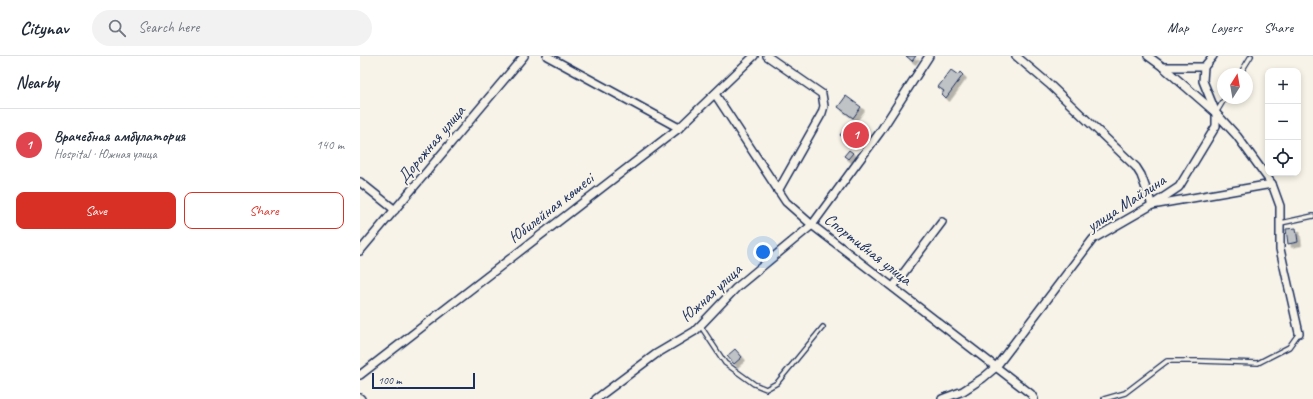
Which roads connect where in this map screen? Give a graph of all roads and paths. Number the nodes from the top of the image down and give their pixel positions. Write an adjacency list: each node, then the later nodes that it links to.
1 (524, 56): 21 (street, Дорожная улица)
2 (547, 56): 16 (street)
3 (754, 56): 13 (street, Юбилейная көшесі)
4 (767, 56): 19 (street)
5 (929, 56): 25 (street, Южная улица)
6 (1016, 56): 20 (street)
7 (1148, 56): 10 (street)
8 (1213, 56): 11 (street)
9 (1251, 56): 12 (lane)
10 (1163, 67): 11 (street); 15 (street)
11 (1204, 67): 15 (street)
12 (1244, 68)
13 (715, 94): 16 (street, Юбилейная көшесі); 19 (street, Спортивная улица)
14 (1222, 104): 15 (lane)
15 (1216, 113): 18 (street); 20 (street, улица Майлина)
16 (679, 128): 32 (street, Юбилейная көшесі)
17 (360, 182): 21 (street)
18 (1272, 184): 20 (street); 24 (street)
19 (778, 191): 25 (street, Спортивная улица)
20 (1152, 205): 31 (street, улица Майлина)
21 (395, 210): 26 (street, Дорожная улица)
22 (1313, 216): 24 (lane)
23 (942, 222): 27 (street)
24 (1280, 223): 30 (street)
25 (812, 225): 27 (street, Спортивная улица); 28 (street, Южная улица)
26 (360, 251)
27 (893, 287): 31 (street, Спортивная улица)
28 (700, 325): 29 (lane); 33 (street, Южная улица)
29 (824, 327)
30 (1299, 333): 36 (lane)
31 (996, 367): 34 (street, улица Майлина); 35 (street, Спортивная улица)
32 (360, 376)
33 (596, 399)
34 (942, 399)
35 (1034, 399)
36 (1104, 399)

